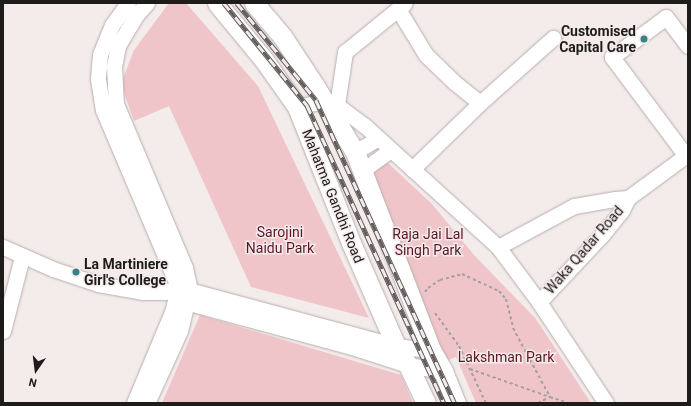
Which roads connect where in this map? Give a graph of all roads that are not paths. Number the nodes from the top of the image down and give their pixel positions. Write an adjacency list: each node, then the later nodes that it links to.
1 (128, 3): 21 (street)
2 (147, 3): 21 (street)
3 (216, 3): 10 (main road, Mahatma Gandhi Road)
4 (254, 3): 8 (main road)
5 (402, 6): 8 (street); 9 (street)
6 (553, 38): 9 (street)
7 (688, 46): 14 (street)
8 (331, 103): 10 (street); 11 (street); 13 (main road)
9 (480, 103): 15 (street)
10 (297, 107): 24 (main road, Mahatma Gandhi Road)
11 (378, 138): 12 (street); 13 (street)
12 (391, 150): 15 (street); 16 (street)
13 (355, 152): 16 (main road)
14 (687, 155): 17 (street, Waka Qadar Road)
15 (412, 169): 19 (street)
16 (363, 170): 25 (main road)
17 (628, 198): 19 (street, Waka Qadar Road); 22 (street, Waka Qadar Road)
18 (3, 247): 20 (street)
19 (498, 247): 22 (street)
20 (22, 257): 21 (street); 23 (street)
21 (179, 294): 24 (street); 26 (street); 28 (street); 29 (street)
22 (539, 302): 32 (street)
23 (3, 331)
24 (396, 346): 25 (street); 26 (main road, Mahatma Gandhi Road)
25 (431, 350): 27 (main road)
26 (408, 365): 27 (street); 30 (main road, Mahatma Gandhi Road)
27 (443, 372): 31 (main road)
28 (134, 403)
29 (148, 403)
30 (426, 403)
31 (456, 403)
32 (606, 403)

